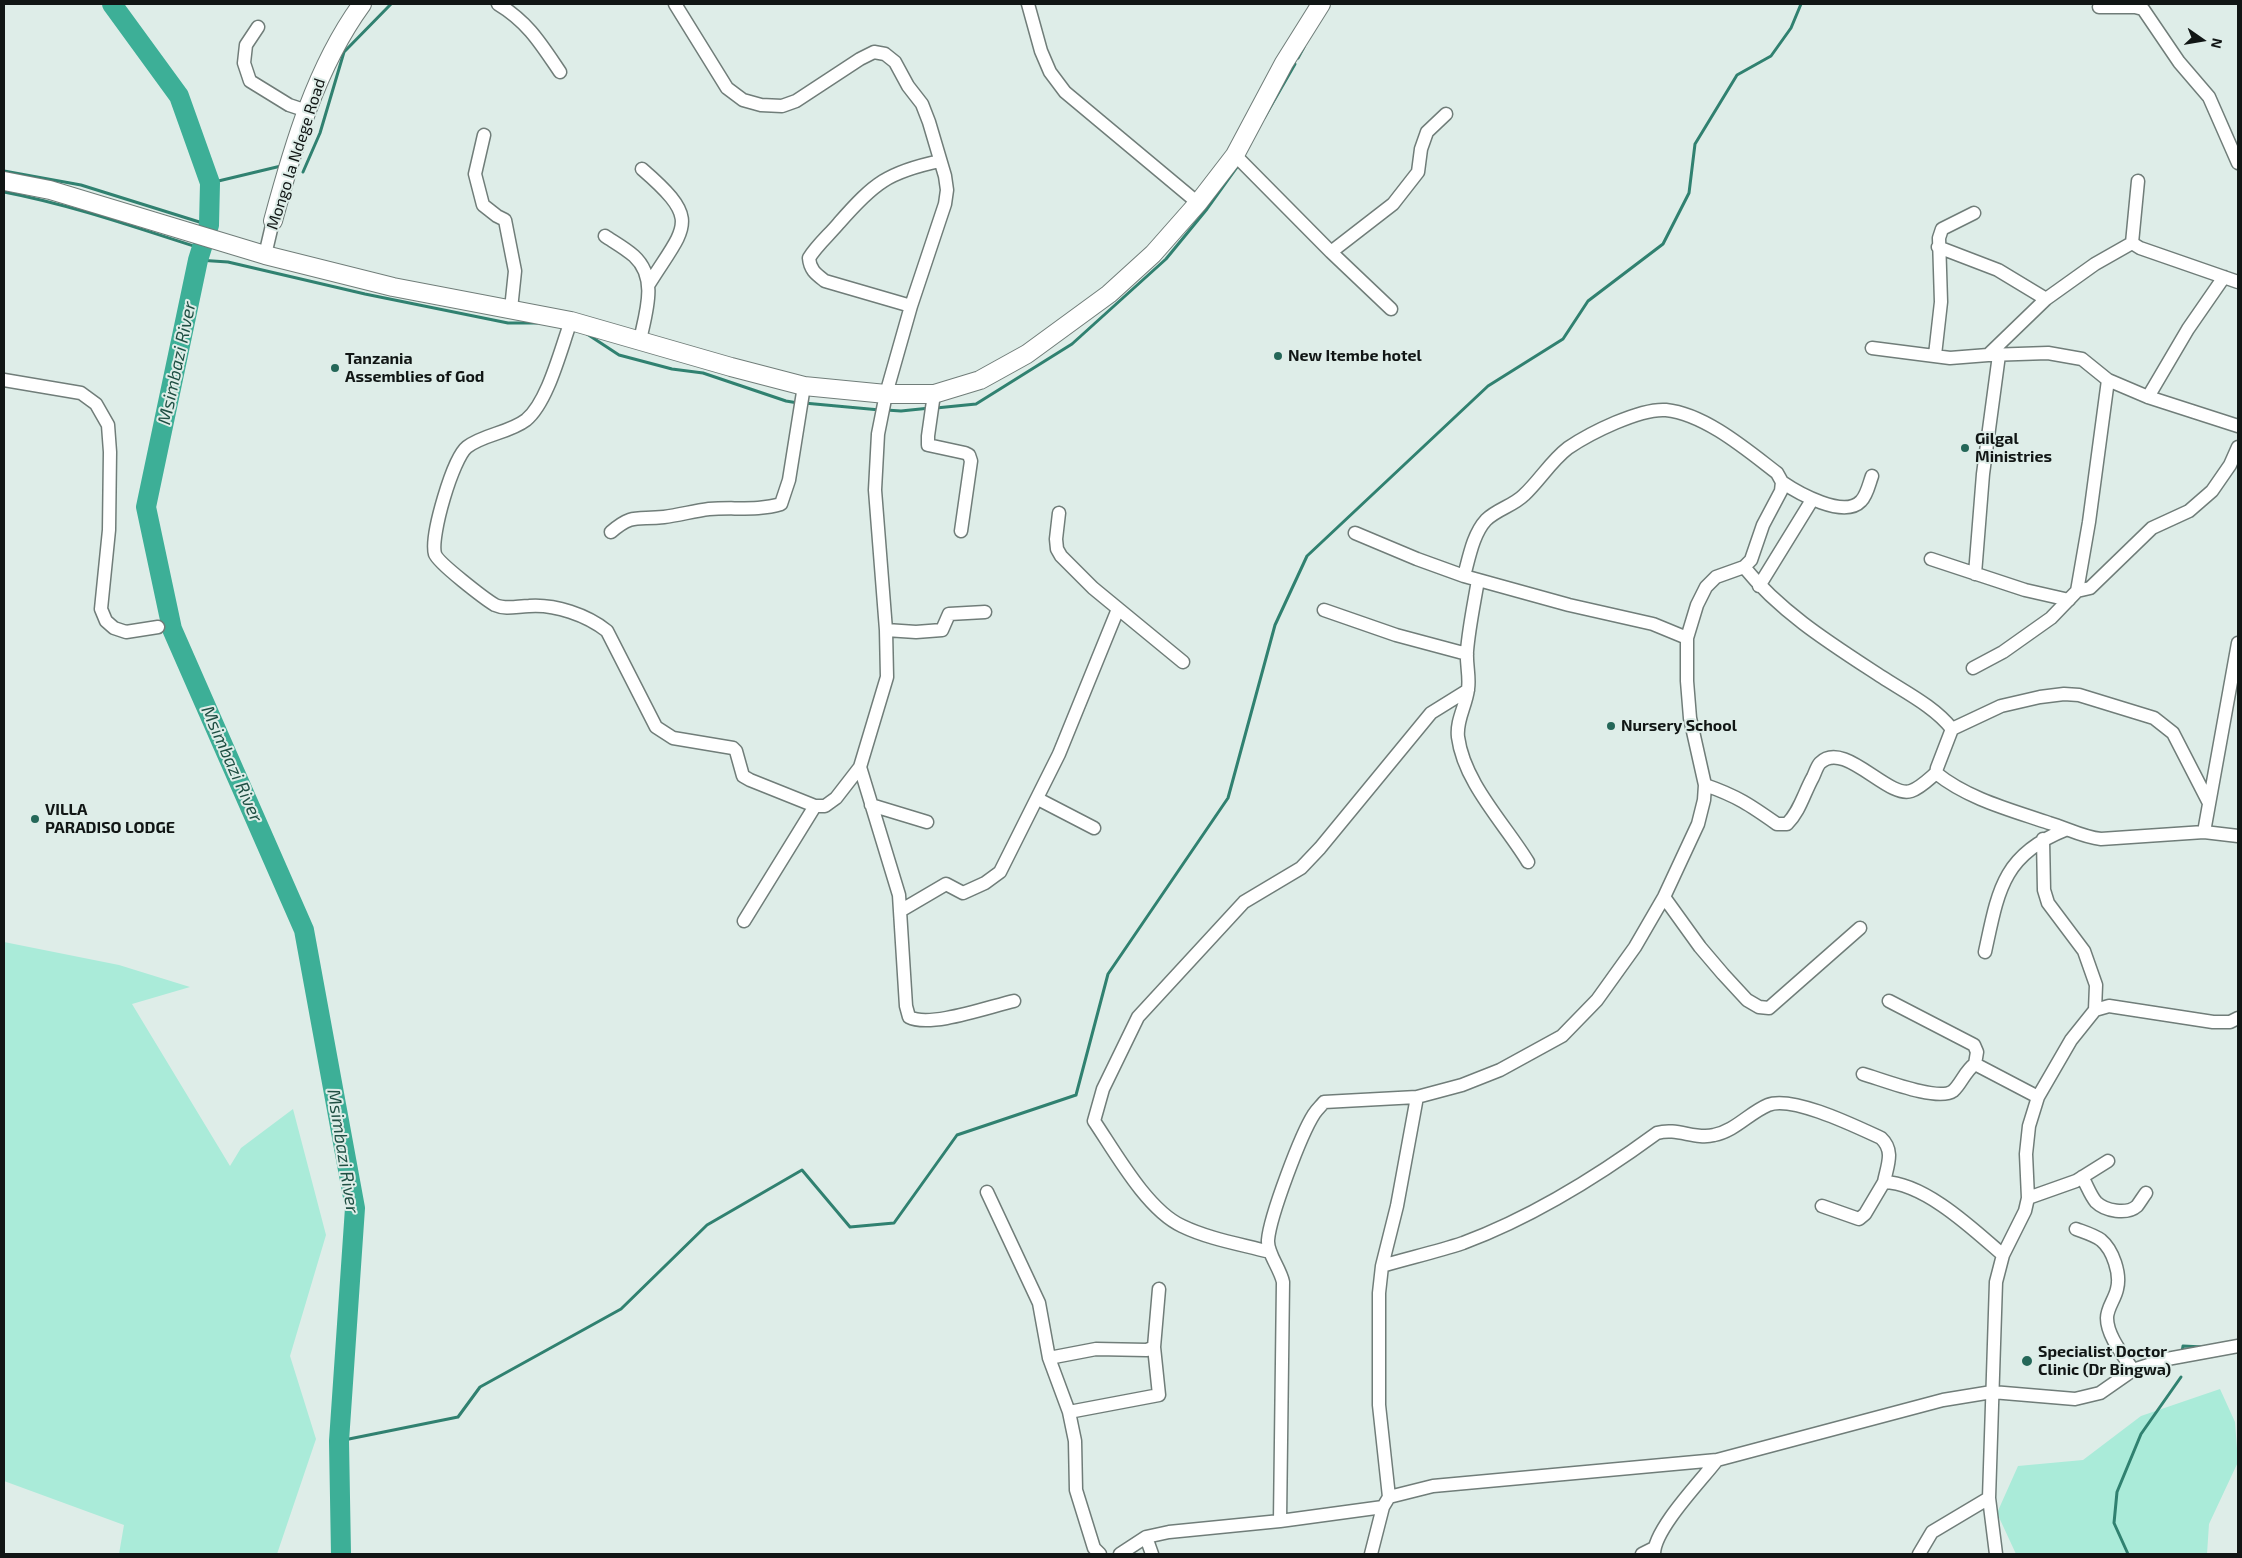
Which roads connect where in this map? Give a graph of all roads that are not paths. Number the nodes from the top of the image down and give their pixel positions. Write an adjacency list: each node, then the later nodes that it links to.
1 (362, 4): 9 (main road, Mongo la Ndege Road)
2 (498, 4): 8 (street)
3 (675, 4): 13 (street)
4 (1028, 4): 18 (street)
5 (1321, 4): 12 (main road)
6 (2099, 7): 14 (street)
7 (258, 27): 9 (street)
8 (560, 72)
9 (307, 111): 20 (main road, Mongo la Ndege Road)
10 (1446, 114): 24 (street)
11 (484, 136): 31 (street)
12 (1235, 154): 18 (main road); 24 (street)
13 (940, 161): 30 (street); 30 (street)
14 (2238, 164)
15 (642, 169): 28 (street)
16 (4, 180): 25 (main road)
17 (2138, 181): 22 (street)
18 (1198, 203): 42 (main road)
19 (1974, 213): 23 (street)
20 (272, 221): 25 (street, Mongo la Ndege Road)
21 (605, 236): 28 (street)
22 (2132, 243): 26 (street); 29 (street)
23 (1938, 247): 29 (street); 36 (street)
24 (1330, 252): 32 (street)
25 (265, 255): 31 (main road)
26 (2224, 277): 27 (street); 43 (street)
27 (2238, 282)
28 (649, 284): 34 (street)
29 (2046, 299): 37 (street)
30 (911, 306): 41 (street)
31 (511, 309): 33 (main road)
32 (1390, 309)
33 (571, 321): 34 (main road); 78 (street)
34 (640, 340): 40 (main road)
35 (1872, 348): 36 (street)
36 (1935, 355): 37 (street)
37 (1994, 355): 39 (street); 55 (street)
38 (4, 380): 63 (street)
39 (2108, 380): 43 (street); 59 (street)
40 (804, 386): 41 (main road); 51 (street)
41 (886, 394): 42 (main road); 64 (street)
42 (934, 394): 50 (street)
43 (2148, 397): 44 (street)
44 (2238, 426)
45 (2238, 448): 59 (street)
46 (1872, 476): 48 (street)
47 (1782, 482): 48 (street); 54 (street); 56 (street)
48 (1812, 500): 58 (street)
49 (1059, 513): 60 (street)
50 (961, 531)
51 (611, 532)
52 (1355, 533): 56 (street)
53 (1931, 559): 55 (street)
54 (1744, 567): 58 (street); 65 (street)
55 (1975, 574): 59 (street)
56 (1464, 576): 57 (street)
57 (1478, 580): 65 (street); 67 (street)
58 (1760, 586): 71 (street)
59 (2073, 596): 69 (street)
60 (1118, 609): 68 (street); 75 (street)
61 (1324, 610): 67 (street)
62 (985, 612): 64 (street)
63 (158, 627)
64 (886, 630): 72 (street)
65 (1687, 638): 74 (street)
66 (2238, 642): 76 (street)
67 (1467, 654): 70 (street)
68 (1183, 662)
69 (1973, 668)
70 (1468, 690): 85 (street); 107 (street)
71 (1952, 729): 73 (street); 76 (street)
72 (860, 767): 77 (street); 78 (street)
73 (1936, 773): 74 (street); 81 (street)
74 (1705, 785): 86 (street)
75 (1038, 799): 80 (street); 87 (street)
76 (2209, 803): 82 (street)
77 (871, 805): 79 (street); 87 (street)
78 (815, 806): 88 (street)
79 (927, 822)
80 (1094, 828)
81 (2065, 830): 82 (street); 84 (street)
82 (2204, 832): 83 (street)
83 (2238, 836)
84 (2043, 839): 90 (street); 93 (street)
85 (1528, 862)
86 (1664, 897): 89 (street); 97 (street)
87 (900, 911): 91 (street)
88 (744, 921)
89 (1860, 928)
90 (1985, 952)
91 (1014, 1001)
92 (1889, 1001): 95 (street)
93 (2095, 1010): 94 (street); 98 (street)
94 (2238, 1018)
95 (1975, 1064): 96 (street); 98 (street)
96 (1863, 1074)
97 (1417, 1097): 107 (street); 109 (street)
98 (2038, 1097): 104 (street)
99 (2108, 1161): 100 (street)
100 (2082, 1177): 103 (street); 104 (street)
101 (1884, 1182): 105 (street); 108 (street); 109 (street)
102 (987, 1192): 113 (street)
103 (2146, 1193)
104 (2028, 1198): 108 (street)
105 (1822, 1206)
106 (2076, 1229): 114 (street)
107 (1270, 1252): 120 (street)
108 (2003, 1255): 115 (street)
109 (1382, 1266): 119 (street)
110 (1160, 1289): 112 (street)
111 (2238, 1346): 114 (street)
112 (1154, 1347): 113 (street); 116 (street)
113 (1049, 1358): 116 (street)
114 (2132, 1370): 115 (street)
115 (1992, 1392): 117 (street); 118 (street)
116 (1069, 1412): 123 (street)
117 (1717, 1460): 119 (street); 122 (street)
118 (1989, 1498): 128 (street); 129 (street)
119 (1386, 1502): 120 (street); 126 (street)
120 (1280, 1521): 121 (street)
121 (1146, 1538): 124 (street); 125 (street)
122 (1654, 1551): 127 (street)
123 (1100, 1554)
124 (1120, 1554)
125 (1152, 1554)
126 (1371, 1554)
127 (1642, 1554)
128 (1919, 1554)
129 (1996, 1554)

